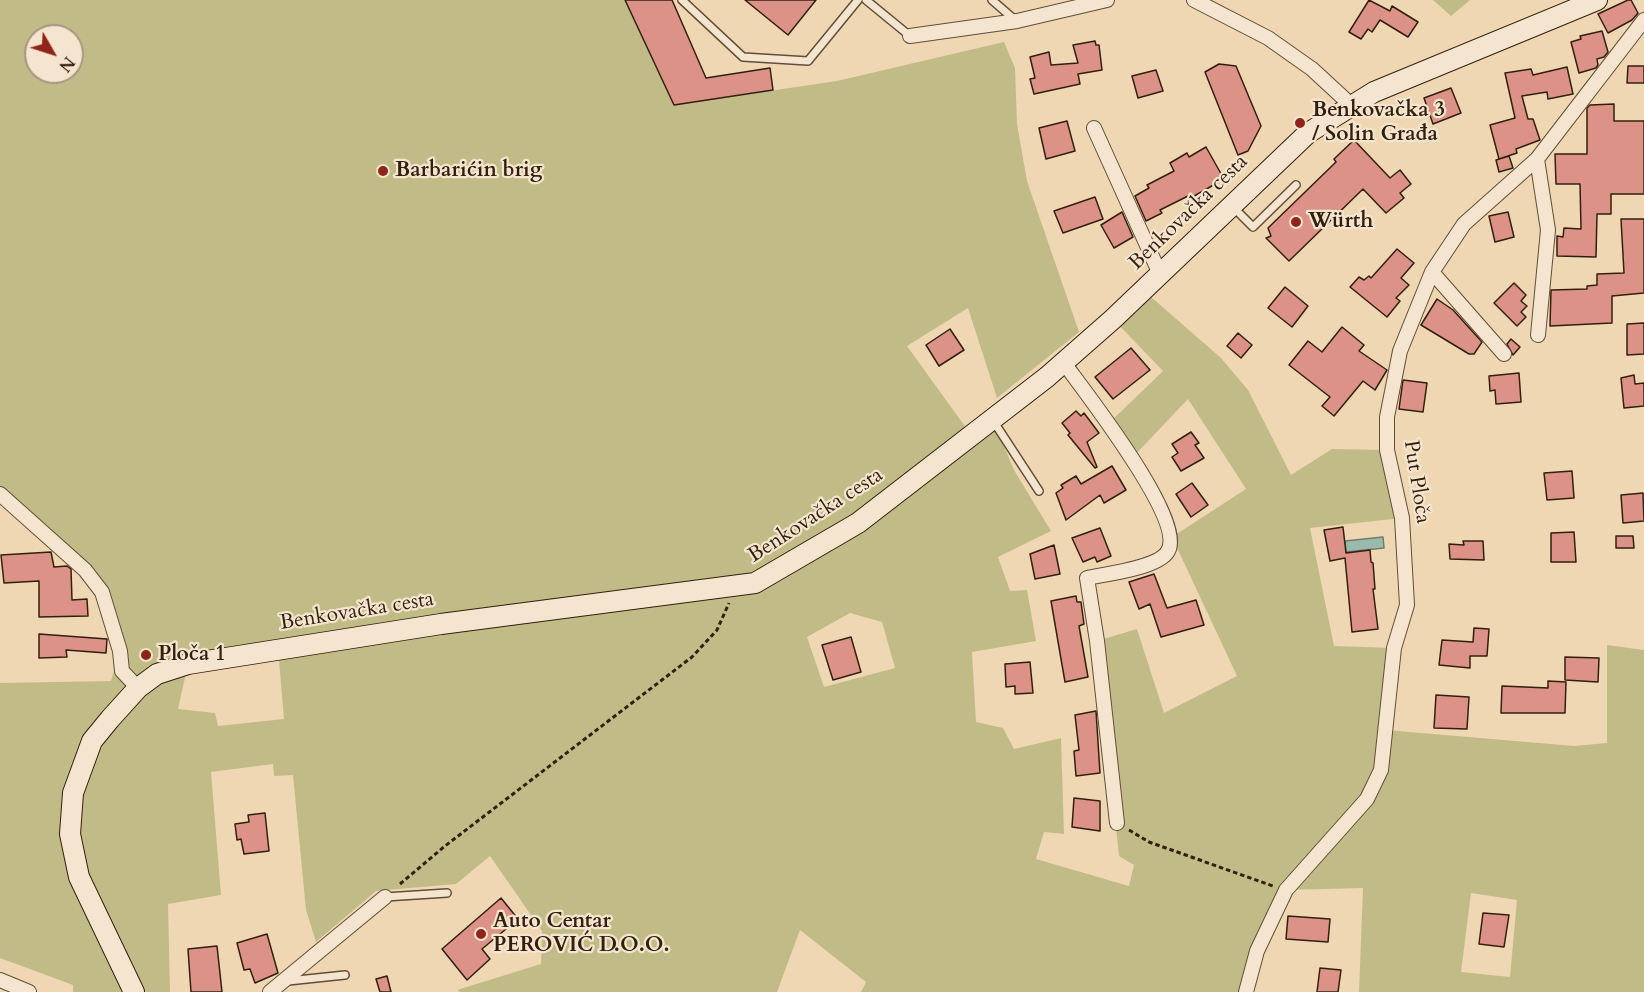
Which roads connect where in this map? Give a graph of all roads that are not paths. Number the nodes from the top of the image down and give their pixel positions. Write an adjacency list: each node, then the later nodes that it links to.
1 (682, 0): 2 (lane)
2 (858, 0)
3 (866, 0): 10 (lane)
4 (992, 0): 9 (lane)
5 (1107, 0): 9 (street)
6 (1194, 0): 11 (street)
7 (1598, 0): 11 (main road, Benkovačka cesta)
8 (1644, 20): 13 (street, Put Ploča)
9 (1017, 21): 10 (street)
10 (910, 36)
11 (1351, 105): 15 (main road, Benkovačka cesta)
12 (1094, 128): 17 (street)
13 (1537, 159): 16 (street, Put Ploča); 18 (street)
14 (1296, 185): 15 (lane)
15 (1231, 205): 17 (main road, Benkovačka cesta)
16 (1432, 272): 19 (street); 34 (street, Put Ploča)
17 (1160, 274): 20 (main road, Benkovačka cesta)
18 (1538, 335)
19 (1504, 354)
20 (1064, 363): 21 (main road, Benkovačka cesta); 25 (street)
21 (993, 420): 22 (lane); 24 (main road, Benkovačka cesta)
22 (1039, 491)
23 (0, 494): 24 (street)
24 (138, 688): 32 (main road, Benkovačka cesta)
25 (1117, 823)
26 (447, 893): 27 (lane)
27 (385, 897): 30 (street)
28 (345, 975): 30 (lane)
29 (0, 980): 31 (street)
30 (284, 981): 33 (street)
31 (29, 992)
32 (134, 992)
33 (270, 992)
34 (1246, 992)

